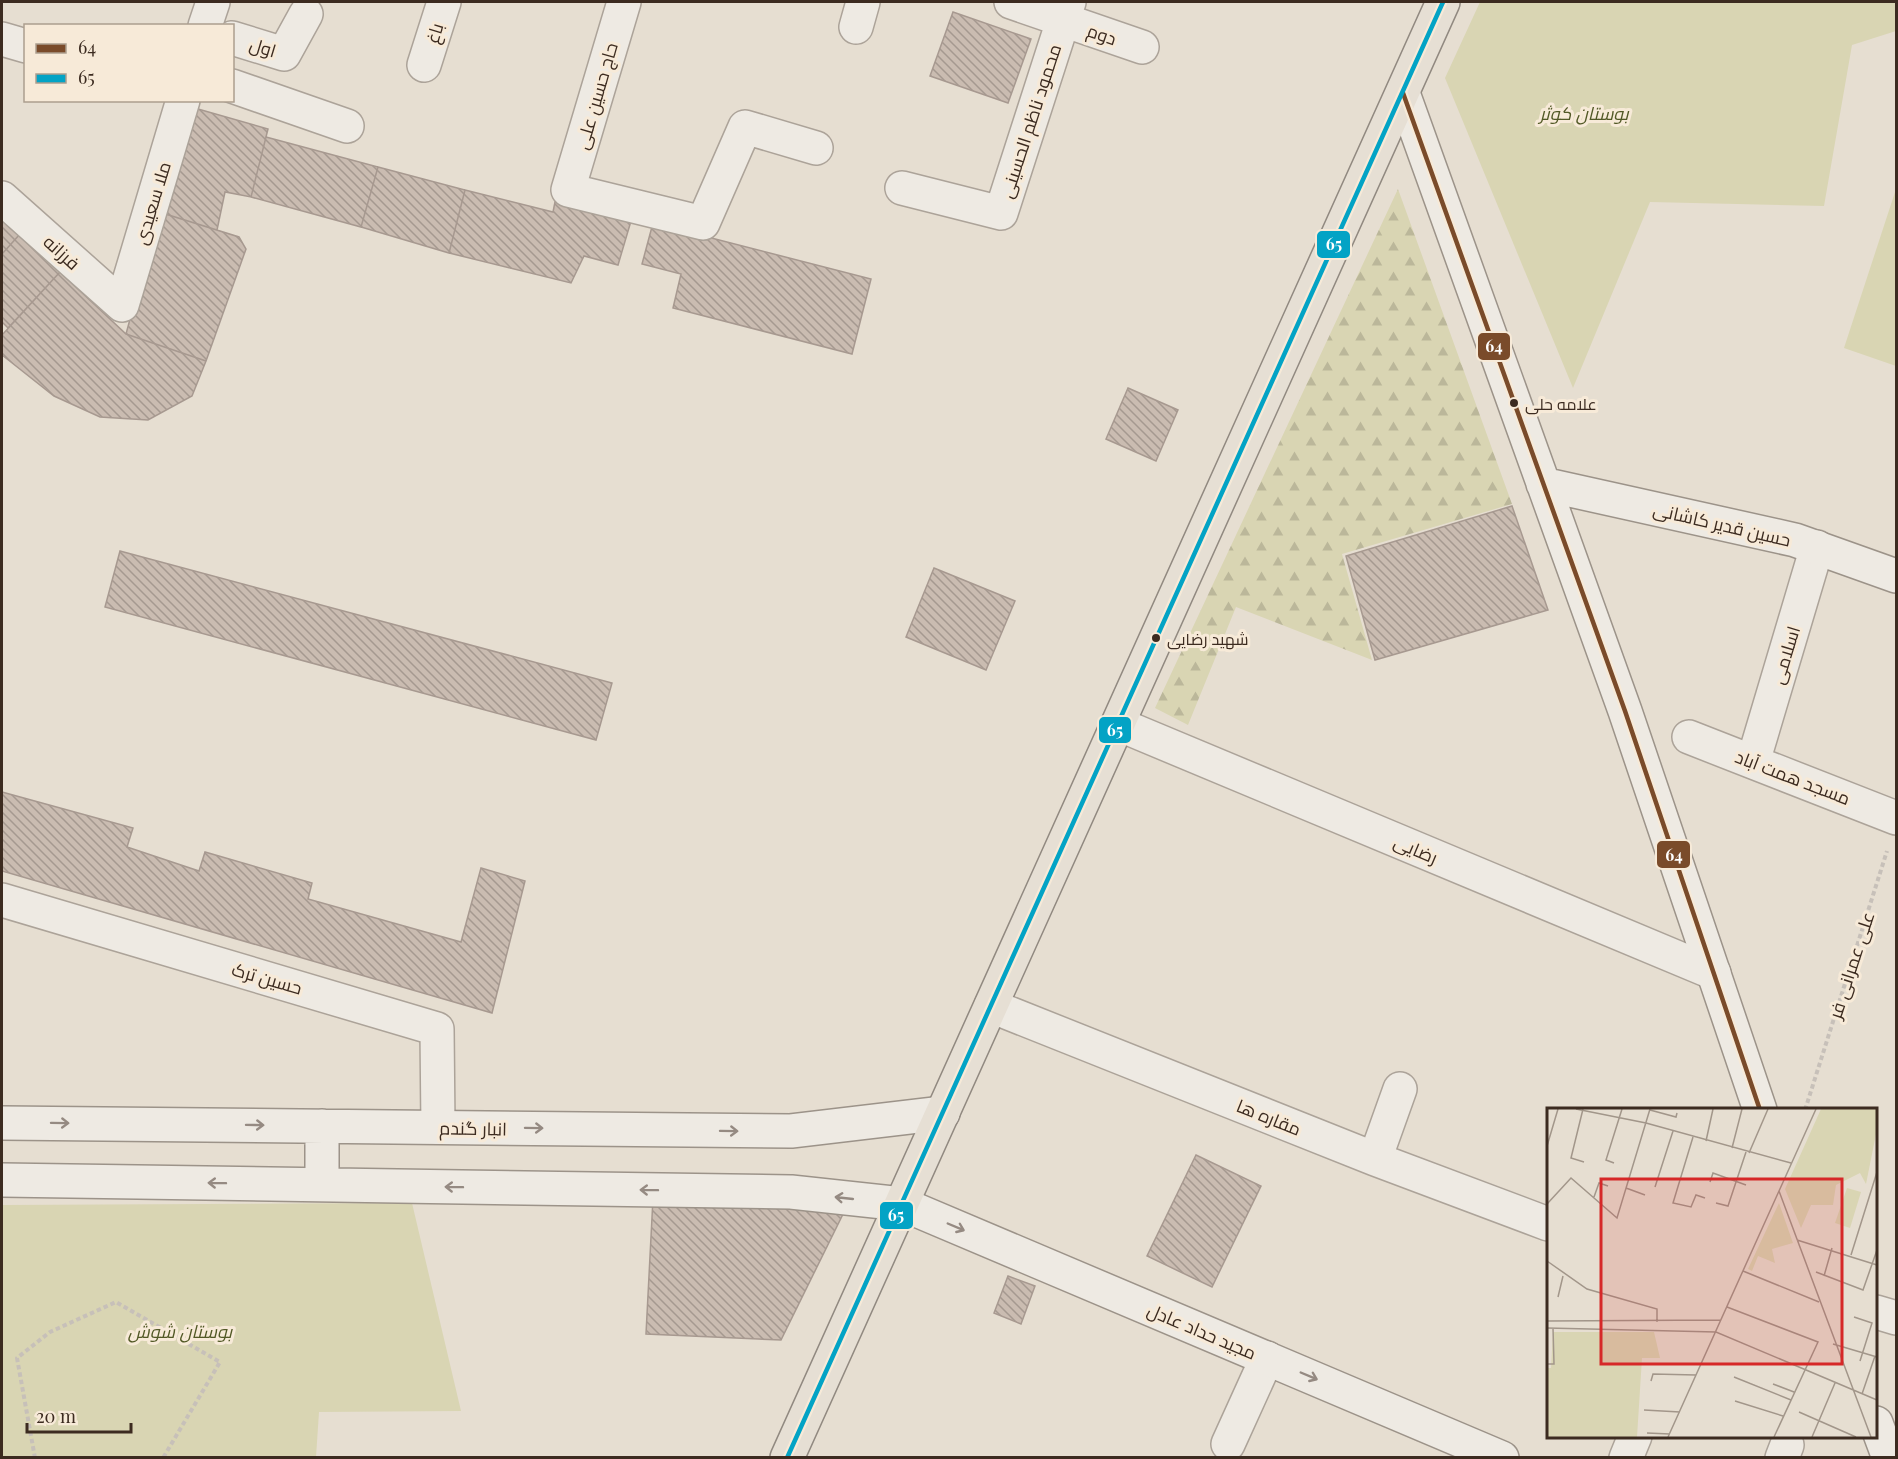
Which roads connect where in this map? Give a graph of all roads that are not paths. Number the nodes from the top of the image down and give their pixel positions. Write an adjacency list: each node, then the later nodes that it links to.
1 (213, 2): 8 (street)
2 (444, 2): 13 (street, باغ)
3 (624, 2): 18 (street, حاج حسین علی)
4 (1011, 2): 6 (street)
5 (1443, 2): 15 (main road)
6 (1066, 11): 12 (street, دوم); 19 (street, محمود ناظم الحسینی)
7 (306, 14): 10 (street, اول)
8 (206, 24)
9 (2, 39): 11 (street)
10 (234, 39)
11 (24, 45)
12 (1142, 47)
13 (424, 65)
14 (234, 87): 17 (street)
15 (1403, 93): 22 (street); 25 (main road)
16 (182, 102): 21 (street, ملا سعیدی)
17 (347, 126)
18 (816, 148)
19 (902, 188)
20 (2, 198): 21 (street, فرزانه)
21 (122, 305)
22 (1543, 484): 23 (street, حسین قدیر کاشانی); 30 (street)
23 (1818, 547): 24 (street, حسین قدیر کاشانی); 27 (street, اسلامی)
24 (1896, 576)
25 (1118, 724): 30 (street, رضایی); 31 (main road)
26 (1689, 736): 27 (street, مسجد همت آباد)
27 (1753, 762): 28 (street, مسجد همت آباد)
28 (1893, 830)
29 (2, 900): 37 (street, حسین ترک)
30 (1714, 973): 33 (street)
31 (991, 1006): 34 (main road); 38 (street, مقاره ها)
32 (1400, 1089): 38 (street)
33 (1759, 1108)
34 (943, 1113): 37 (street, انبار گندم, one-way to 34); 41 (main road)
35 (2, 1123): 36 (street, انبار گندم, one-way to 36)
36 (322, 1126): 37 (street, انبار گندم); 40 (street)
37 (438, 1127)
38 (1375, 1159): 42 (street, مقاره ها)
39 (2, 1180): 40 (street, one-way to 39)
40 (322, 1185): 41 (street, one-way to 40)
41 (902, 1204): 45 (street, مجید حداد عادل, one-way to 45); 49 (main road)
42 (1547, 1224)
43 (1877, 1313): 44 (street)
44 (1896, 1318)
45 (1267, 1358): 48 (street); 50 (street, مجید حداد عادل, one-way to 50)
46 (1877, 1428): 52 (street)
47 (1635, 1438): 51 (street)
48 (1228, 1444)
49 (787, 1458)
50 (1502, 1458)
51 (1626, 1458)
52 (1889, 1458)

